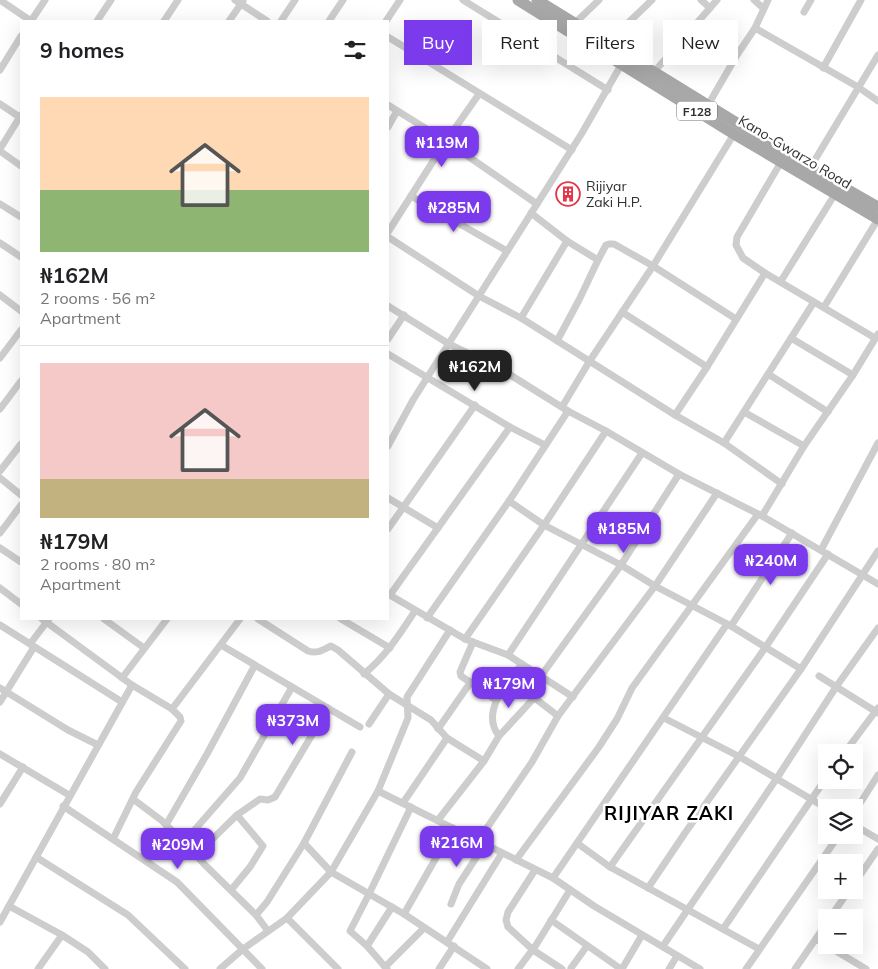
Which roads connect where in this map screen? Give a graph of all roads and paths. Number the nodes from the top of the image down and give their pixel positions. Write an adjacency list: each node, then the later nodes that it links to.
1 (0, 0): 24 (street)
2 (45, 0): 25 (street)
3 (111, 0): 26 (street)
4 (178, 0): 27 (street)
5 (295, 0): 30 (street)
6 (343, 0): 31 (street)
7 (400, 0): 32 (street)
8 (462, 0): 47 (street)
9 (518, 0): 37 (main road, Kano-Gwarzo Road / F128)
10 (538, 0): 20 (main road, F128)
11 (599, 0): 34 (street)
12 (652, 0): 35 (street)
13 (700, 0): 21 (street)
14 (717, 0): 21 (street)
15 (754, 0): 22 (street)
16 (768, 0): 22 (street)
17 (811, 0): 23 (street)
18 (861, 0): 43 (street)
19 (240, 1): 28 (street); 29 (street)
20 (552, 4): 33 (main road, F128)
21 (710, 8): 45 (street)
22 (763, 8): 36 (street)
23 (804, 12)
24 (30, 20)
25 (32, 20)
26 (98, 20)
27 (165, 20)
28 (230, 20)
29 (266, 20)
30 (282, 20)
31 (330, 20)
32 (387, 20)
33 (572, 20)
34 (577, 20)
35 (631, 20)
36 (755, 28): 43 (street); 51 (street)
37 (567, 31)
38 (20, 38): 44 (street)
39 (389, 38): 48 (street)
40 (878, 55): 46 (street)
41 (621, 65): 47 (street); 57 (main road, Kano-Gwarzo Road / F128)
42 (643, 65): 45 (main road, F128)
43 (822, 68): 46 (street)
44 (0, 70)
45 (654, 72): 51 (main road, F128)
46 (858, 87): 49 (street); 63 (street)
47 (608, 90): 60 (street)
48 (479, 94): 58 (street); 60 (street)
49 (878, 101)
50 (0, 104): 54 (street)
51 (708, 105): 63 (main road, F128)
52 (389, 106): 53 (street)
53 (397, 111): 56 (street); 58 (street)
54 (20, 116)
55 (20, 119): 59 (street)
56 (389, 125)
57 (734, 134): 61 (main road, Kano-Gwarzo Road / F128); 79 (street)
58 (446, 141): 65 (street); 67 (street)
59 (0, 150): 62 (street)
60 (572, 150): 67 (street)
61 (781, 162): 64 (main road, Kano-Gwarzo Road / F128); 80 (street)
62 (20, 165)
63 (810, 168): 68 (main road, F128)
64 (835, 194): 71 (main road, Kano-Gwarzo Road / F128); 81 (street)
65 (410, 196): 72 (street); 76 (street)
66 (0, 204): 70 (street)
67 (537, 204): 69 (street)
68 (878, 207)
69 (532, 213): 74 (street); 76 (street)
70 (20, 216)
71 (878, 219): 86 (street)
72 (389, 230)
73 (389, 239): 83 (street)
74 (567, 241): 78 (street); 90 (street)
75 (0, 243): 77 (street)
76 (507, 251): 83 (street)
77 (20, 256)
78 (598, 260): 79 (street); 96 (street)
79 (653, 266): 88 (street); 91 (street)
80 (766, 273): 81 (street); 91 (street)
81 (780, 281): 84 (street)
82 (0, 295): 87 (street)
83 (479, 296): 90 (street); 97 (street)
84 (814, 302): 86 (street); 95 (street)
85 (389, 307): 89 (street)
86 (824, 307): 93 (street)
87 (20, 310)
88 (622, 312): 100 (street); 101 (street)
89 (404, 315): 94 (street); 97 (street)
90 (521, 318): 96 (street)
91 (736, 319): 101 (street)
92 (20, 331): 99 (street)
93 (877, 336): 103 (street)
94 (389, 338)
95 (791, 338): 102 (street); 103 (street)
96 (557, 341): 100 (street)
97 (449, 344): 104 (street); 108 (street)
98 (389, 355): 104 (street)
99 (0, 358)
100 (589, 362): 108 (street); 111 (street)
101 (707, 367): 111 (street)
102 (768, 374): 109 (street); 110 (street)
103 (853, 375): 110 (street)
104 (428, 377): 106 (street); 116 (street)
105 (20, 381): 107 (street)
106 (475, 405): 112 (street); 130 (street)
107 (0, 409)
108 (565, 409): 113 (street); 118 (street)
109 (744, 412): 114 (street); 119 (street)
110 (828, 412): 119 (street)
111 (675, 415): 114 (street)
112 (510, 427): 118 (street); 136 (street)
113 (606, 430): 120 (street); 134 (street)
114 (724, 443): 124 (street)
115 (878, 443): 141 (street)
116 (389, 444)
117 (20, 445): 121 (street)
118 (545, 445): 128 (street)
119 (804, 446): 124 (street)
120 (642, 453): 122 (street); 139 (street)
121 (1, 469)
122 (679, 474): 125 (street); 145 (street)
123 (0, 478): 126 (street)
124 (782, 484): 132 (street)
125 (717, 493): 132 (street); 148 (street)
126 (20, 494)
127 (389, 499): 130 (street)
128 (509, 501): 134 (street); 154 (street)
129 (20, 506): 131 (street)
130 (403, 508): 135 (street); 136 (street)
131 (14, 514): 133 (street); 137 (street)
132 (760, 515): 138 (street); 152 (street)
133 (20, 518)
134 (544, 524): 139 (street); 165 (street)
135 (389, 528)
136 (438, 528): 150 (street)
137 (0, 533)
138 (792, 533): 141 (street); 162 (street)
139 (581, 544): 145 (street); 172 (street)
140 (0, 548): 144 (street)
141 (821, 550): 143 (street)
142 (878, 551): 146 (street)
143 (828, 554): 146 (street); 171 (street)
144 (20, 561)
145 (621, 564): 148 (street); 177 (street)
146 (862, 574): 147 (street); 175 (street)
147 (878, 584)
148 (655, 586): 152 (street); 188 (street)
149 (0, 588): 151 (street)
150 (389, 595): 153 (street)
151 (20, 603)
152 (693, 606): 162 (street); 240 (street)
153 (415, 611): 154 (street); 170 (street)
154 (427, 618): 164 (street)
155 (46, 620): 168 (street); 179 (street)
156 (105, 620): 169 (street)
157 (166, 620): 169 (street)
158 (239, 620): 167 (street)
159 (260, 620): 176 (street)
160 (343, 620): 170 (street)
161 (0, 625): 168 (street)
162 (729, 625): 171 (street); 197 (street)
163 (878, 628): 184 (street)
164 (450, 630): 165 (street); 192 (street)
165 (465, 639): 166 (street)
166 (473, 642): 172 (street); 181 (street)
167 (221, 644): 174 (street); 194 (street)
168 (32, 646): 185 (street); 191 (street)
169 (144, 648): 179 (street)
170 (390, 648): 176 (street)
171 (765, 648): 175 (street); 202 (street)
172 (508, 655): 173 (street)
173 (522, 664): 177 (street); 180 (street)
174 (256, 665): 183 (street); 226 (street)
175 (801, 669): 208 (street)
176 (364, 674): 186 (street)
177 (540, 676): 188 (street)
178 (820, 676): 184 (street)
179 (122, 678): 182 (street)
180 (510, 679): 187 (street); 189 (street)
181 (470, 683): 189 (street); 200 (street)
182 (132, 685): 191 (street); 194 (street)
183 (292, 687): 193 (street); 231 (street)
184 (836, 687): 195 (street); 212 (street)
185 (3, 690): 190 (street); 205 (street)
186 (389, 694): 192 (street); 198 (street)
187 (536, 697): 196 (street); 201 (street)
188 (573, 697): 196 (street)
189 (496, 700): 201 (street)
190 (0, 702)
191 (122, 702): 205 (street)
192 (407, 706): 200 (street); 214 (street)
193 (328, 708): 199 (street); 224 (street)
194 (172, 709): 216 (street)
195 (877, 711): 204 (street)
196 (558, 716): 233 (street)
197 (664, 718): 202 (street); 234 (street)
198 (368, 724)
199 (360, 727)
200 (438, 729): 203 (street)
201 (499, 736): 209 (street)
202 (701, 737): 208 (street); 241 (street)
203 (447, 738): 209 (street); 219 (street)
204 (851, 744)
205 (98, 745): 215 (street)
206 (352, 752): 232 (street)
207 (0, 754): 210 (street)
208 (740, 757): 212 (street); 246 (street)
209 (484, 761): 225 (street)
210 (23, 767): 215 (street); 221 (street)
211 (878, 775): 218 (street)
212 (777, 778): 217 (street); 253 (street)
213 (818, 789): 217 (street)
214 (378, 791): 219 (street); 244 (street)
215 (69, 795): 222 (street)
216 (133, 799): 226 (street); 230 (street)
217 (811, 799): 220 (street); 260 (street)
218 (863, 799)
219 (403, 803): 223 (street)
220 (818, 803)
221 (0, 804)
222 (63, 806): 230 (street); 239 (street)
223 (411, 807): 225 (street); 249 (street)
224 (237, 815): 238 (street); 247 (street)
225 (438, 820): 227 (street)
226 (166, 825): 231 (street)
227 (452, 828): 233 (street); 254 (street)
228 (863, 830): 229 (street)
229 (878, 838)
230 (113, 840): 271 (street)
231 (184, 842): 238 (street)
232 (304, 843): 244 (street); 255 (street)
233 (482, 843): 237 (street); 250 (street)
234 (577, 844): 241 (street); 245 (street)
235 (833, 844): 272 (street)
236 (878, 849): 243 (street)
237 (502, 853): 240 (street); 266 (street)
238 (196, 855): 247 (street)
239 (36, 857): 251 (street); 279 (street)
240 (516, 860): 242 (street)
241 (610, 867): 246 (street)
242 (536, 870): 245 (street); 273 (street)
243 (863, 871)
244 (331, 872): 249 (street); 256 (street)
245 (553, 878): 248 (street)
246 (648, 888): 253 (street)
247 (231, 890): 255 (street)
248 (570, 890): 257 (street); 263 (street)
249 (369, 894): 252 (street); 267 (street)
250 (450, 904)
251 (9, 906): 258 (street); 262 (street)
252 (392, 907): 254 (street); 267 (street)
253 (686, 910): 260 (street); 270 (street)
254 (404, 914): 259 (street)
255 (256, 915): 261 (street)
256 (287, 918): 261 (street); 282 (street)
257 (551, 920): 269 (street); 273 (street)
258 (0, 922)
259 (424, 928): 266 (street); 275 (street)
260 (723, 929): 272 (street)
261 (268, 931): 271 (street)
262 (62, 935): 277 (street); 278 (street)
263 (642, 935): 270 (street); 287 (street)
264 (818, 936): 265 (street)
265 (816, 939): 291 (street); 292 (street)
266 (447, 942): 268 (street)
267 (367, 946): 275 (street)
268 (454, 946): 283 (street); 284 (street)
269 (587, 946): 276 (street); 287 (street)
270 (663, 946): 274 (street)
271 (243, 949): 280 (street); 281 (street)
272 (759, 949): 290 (street)
273 (533, 950): 285 (street); 286 (street)
274 (677, 956): 288 (street); 289 (street)
275 (386, 968)
276 (571, 968)
277 (38, 969)
278 (105, 969)
279 (184, 969)
280 (220, 969)
281 (262, 969)
282 (338, 969)
283 (438, 969)
284 (487, 969)
285 (518, 969)
286 (562, 969)
287 (622, 969)
288 (669, 969)
289 (700, 969)
290 (746, 969)
291 (796, 969)
292 (866, 969)

